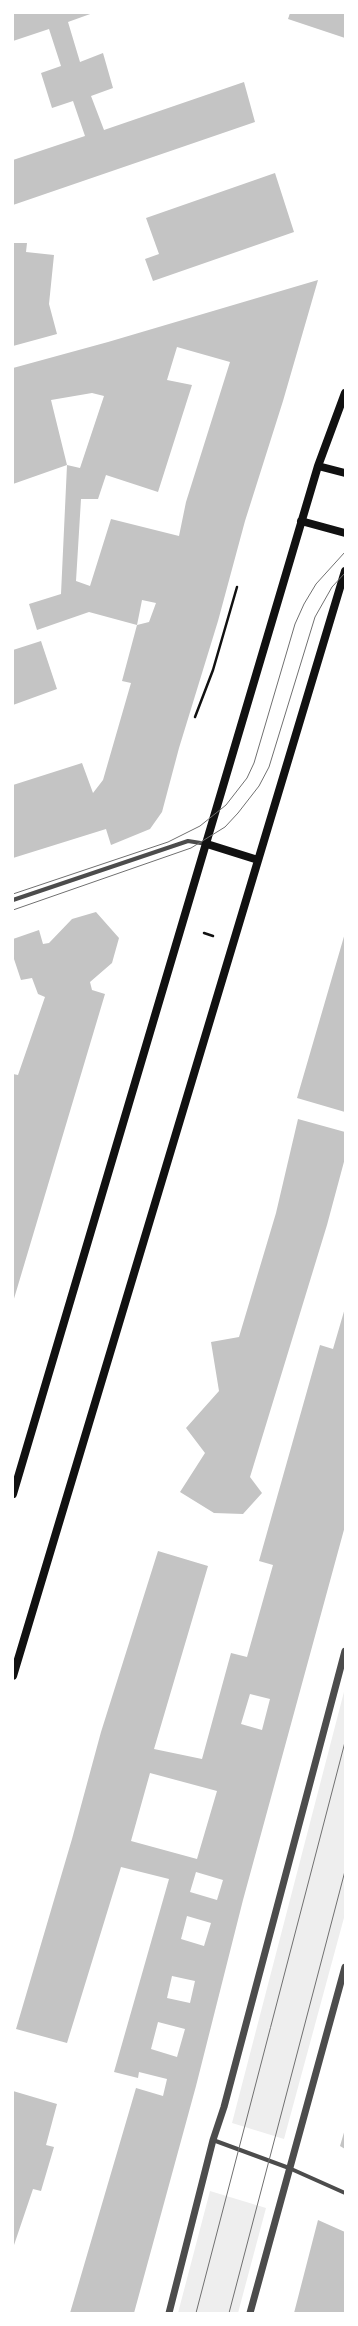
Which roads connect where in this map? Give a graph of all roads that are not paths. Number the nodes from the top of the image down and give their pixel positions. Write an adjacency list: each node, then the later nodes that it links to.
1 (345, 393): 2 (main road)
2 (318, 466): 3 (main road); 4 (main road)
3 (345, 473)
4 (301, 521): 5 (main road); 7 (main road)
5 (345, 532)
6 (345, 571): 8 (main road)
7 (207, 844): 8 (main road); 9 (street); 10 (main road)
8 (258, 860): 12 (main road)
9 (13, 900)
10 (13, 1494)
11 (345, 1651): 14 (street)
12 (13, 1676)
13 (345, 1967): 15 (street)
14 (213, 2140): 15 (street); 17 (street)
15 (289, 2168): 16 (street); 18 (street)
16 (345, 2193)
17 (169, 2313)
18 (250, 2313)

